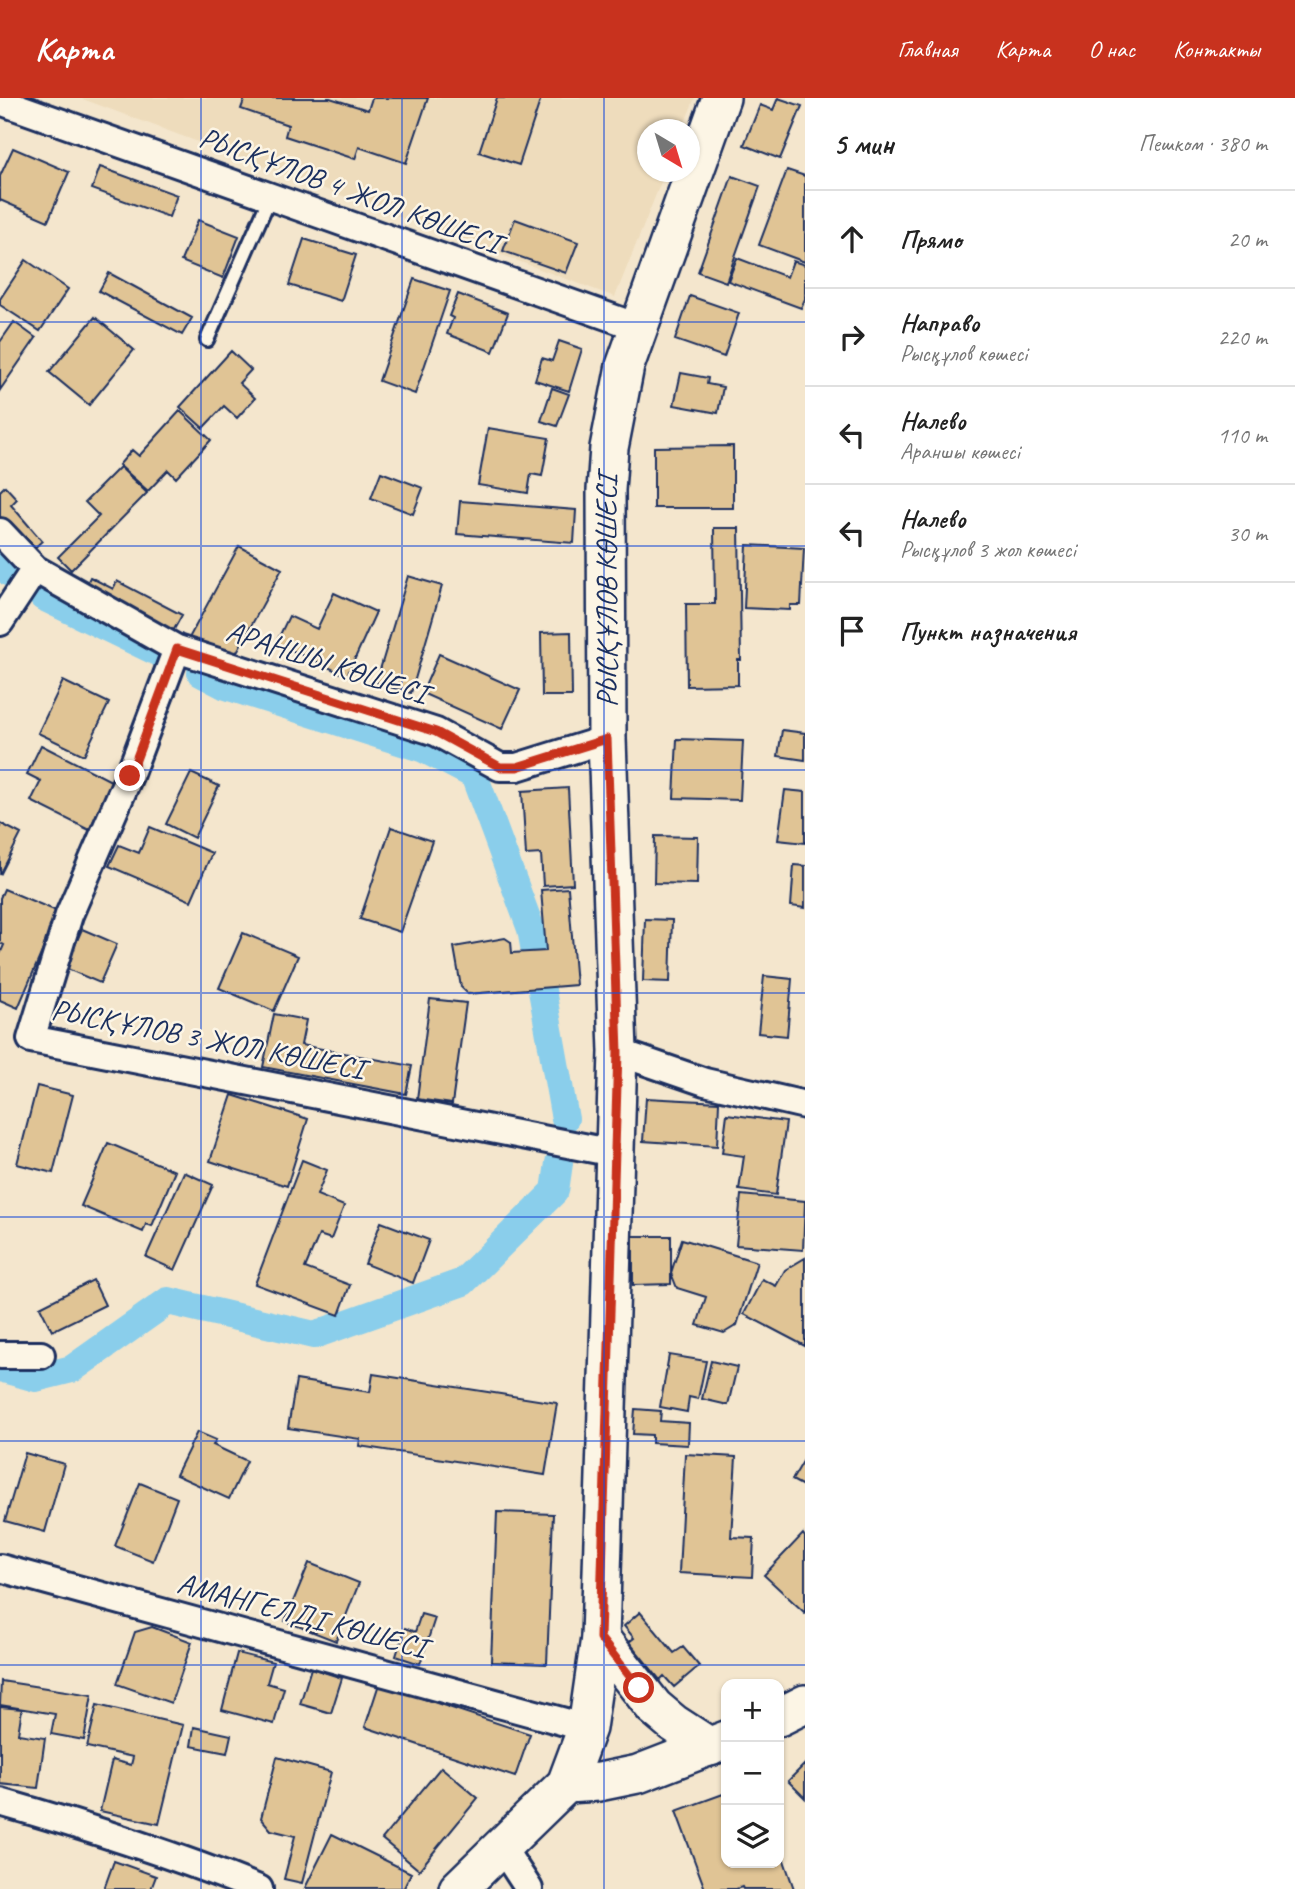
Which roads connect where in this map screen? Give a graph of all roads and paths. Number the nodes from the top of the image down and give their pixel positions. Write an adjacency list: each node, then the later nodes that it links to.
1 (721, 98): 4 (main road, РЫСҚҰЛОВ КӨШЕСІ)
2 (0, 101): 3 (street, РЫСҚҰЛОВ 4 ЖОЛ КӨШЕСІ)
3 (270, 197): 4 (street, РЫСҚҰЛОВ 4 ЖОЛ КӨШЕСІ); 5 (lane)
4 (638, 327): 10 (main road, РЫСҚҰЛОВ КӨШЕСІ)
5 (207, 340)
6 (0, 531): 7 (street, АРАНШЫ КӨШЕСІ)
7 (35, 569): 8 (street); 9 (street, АРАНШЫ КӨШЕСІ)
8 (0, 622)
9 (177, 649): 10 (street, АРАНШЫ КӨШЕСІ); 13 (street, РЫСҚҰЛОВ 3 ЖОЛ КӨШЕСІ)
10 (607, 739): 11 (main road, РЫСҚҰЛОВ КӨШЕСІ)
11 (618, 1052): 12 (street); 13 (main road, РЫСҚҰЛОВ КӨШЕСІ)
12 (805, 1105)
13 (614, 1153): 17 (main road, РЫСҚҰЛОВ КӨШЕСІ)
14 (41, 1354): 15 (street)
15 (0, 1355)
16 (1, 1575): 20 (street, АМАНГЕЛДІ КӨШЕСІ)
17 (600, 1638): 20 (main road, РЫСҚҰЛОВ КӨШЕСІ); 21 (main road)
18 (805, 1703): 19 (main road)
19 (784, 1714)
20 (587, 1728): 22 (main road, РЫСҚҰЛОВ КӨШЕСІ)
21 (718, 1744): 22 (main road)
22 (566, 1784): 24 (main road, РЫСҚҰЛОВ КӨШЕСІ)
23 (0, 1802): 25 (street)
24 (502, 1846): 26 (main road, РЫСҚҰЛОВ КӨШЕСІ); 27 (street)
25 (259, 1889)
26 (458, 1889)
27 (529, 1889)

